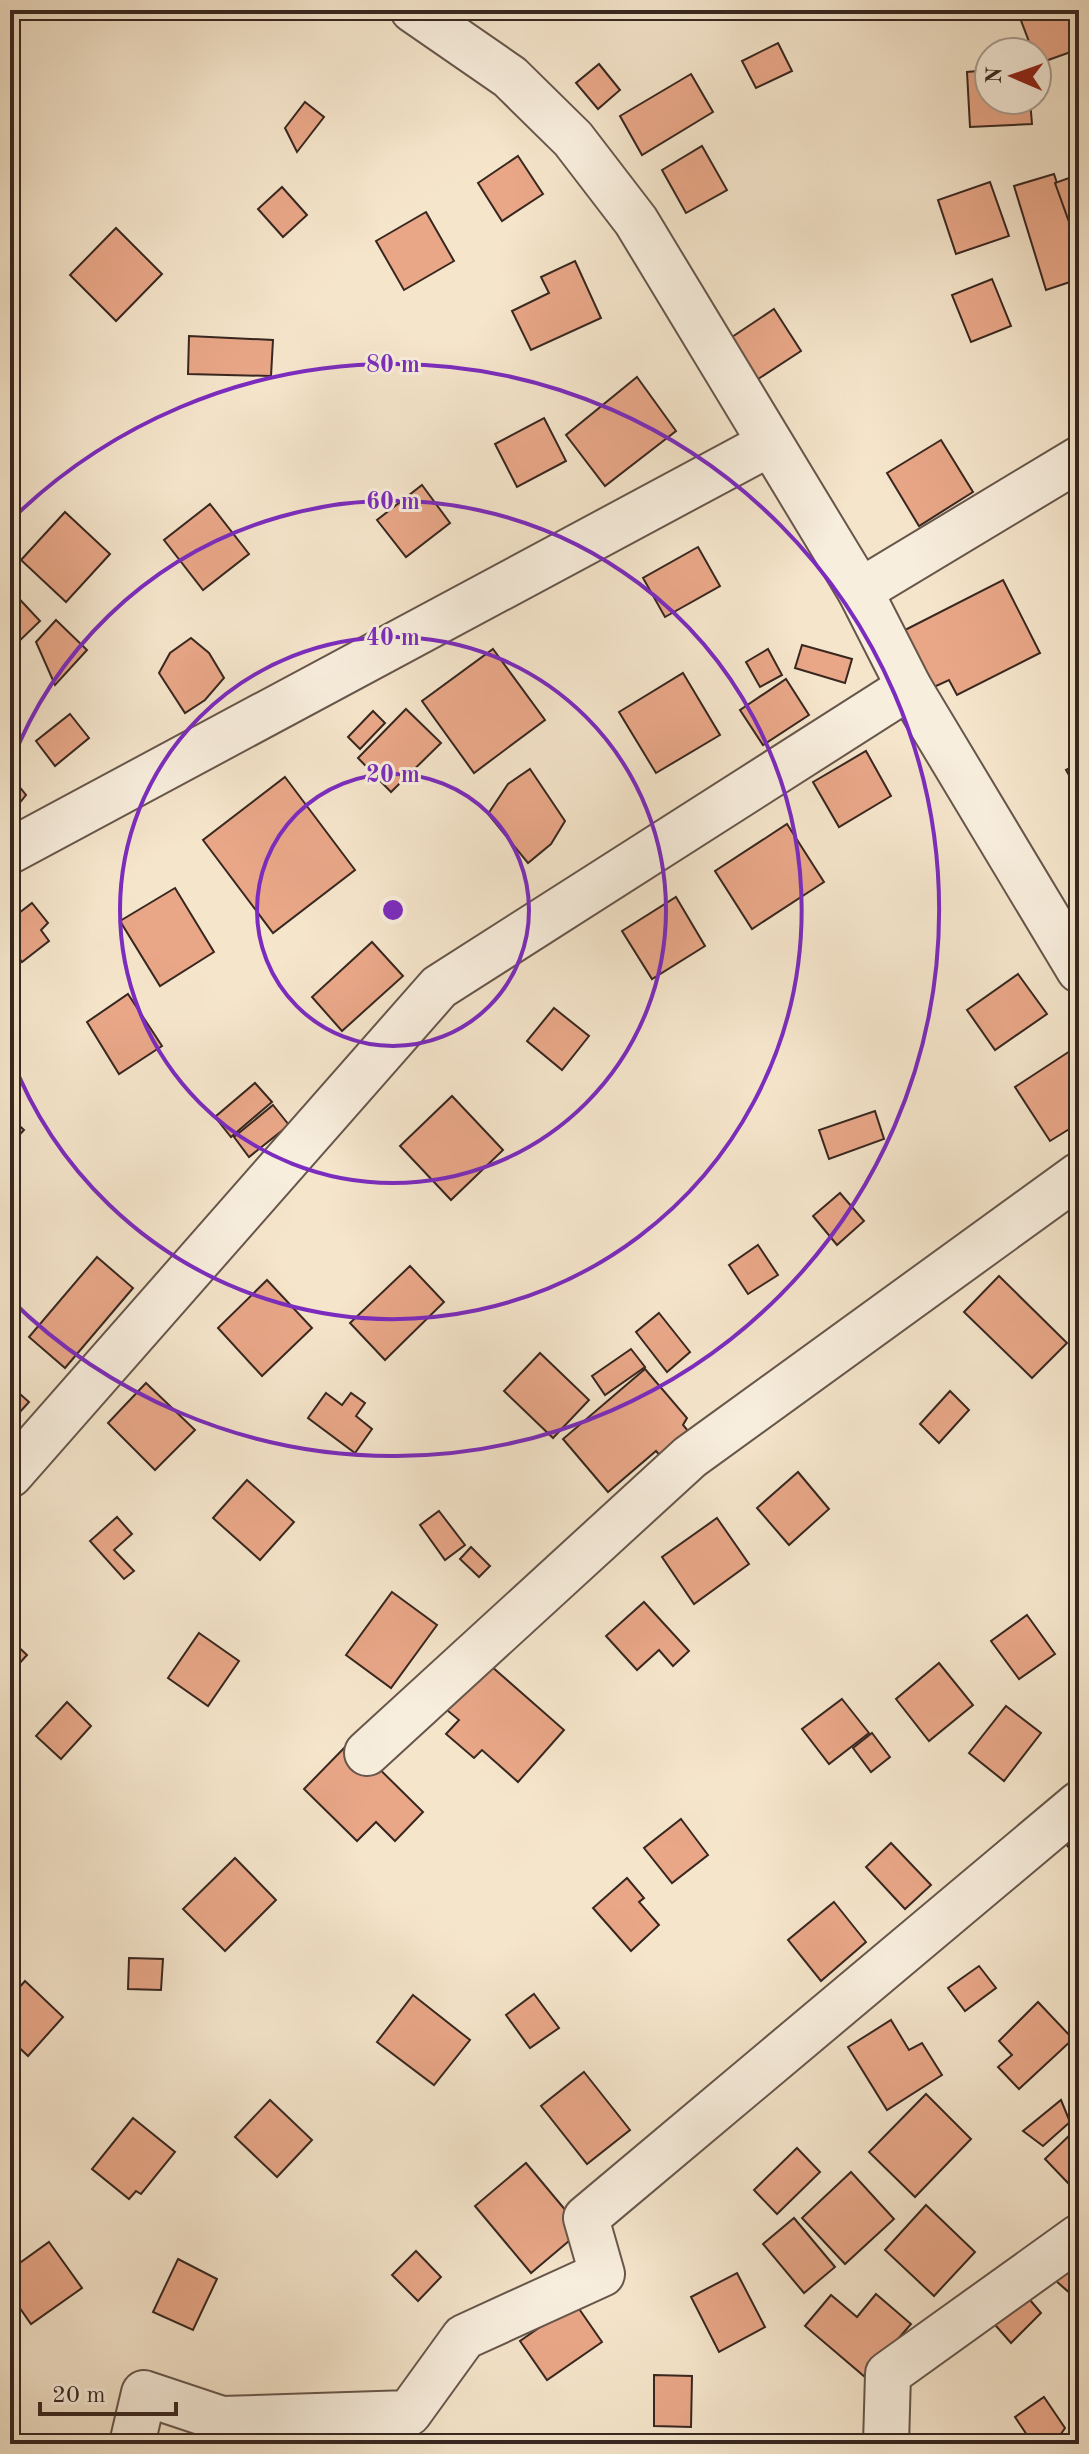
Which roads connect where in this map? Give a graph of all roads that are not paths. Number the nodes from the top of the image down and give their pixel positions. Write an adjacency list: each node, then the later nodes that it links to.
1 (413, 10): 2 (street)
2 (769, 444): 4 (street); 6 (street)
3 (1079, 459): 4 (street)
4 (860, 591): 5 (street)
5 (909, 687): 7 (street); 9 (street)
6 (10, 851)
7 (1079, 970)
8 (1079, 1175): 10 (street)
9 (10, 1475)
10 (367, 1753)
11 (1079, 1804): 13 (street)
12 (1079, 2237): 14 (street)
13 (132, 2444)
14 (886, 2444)

